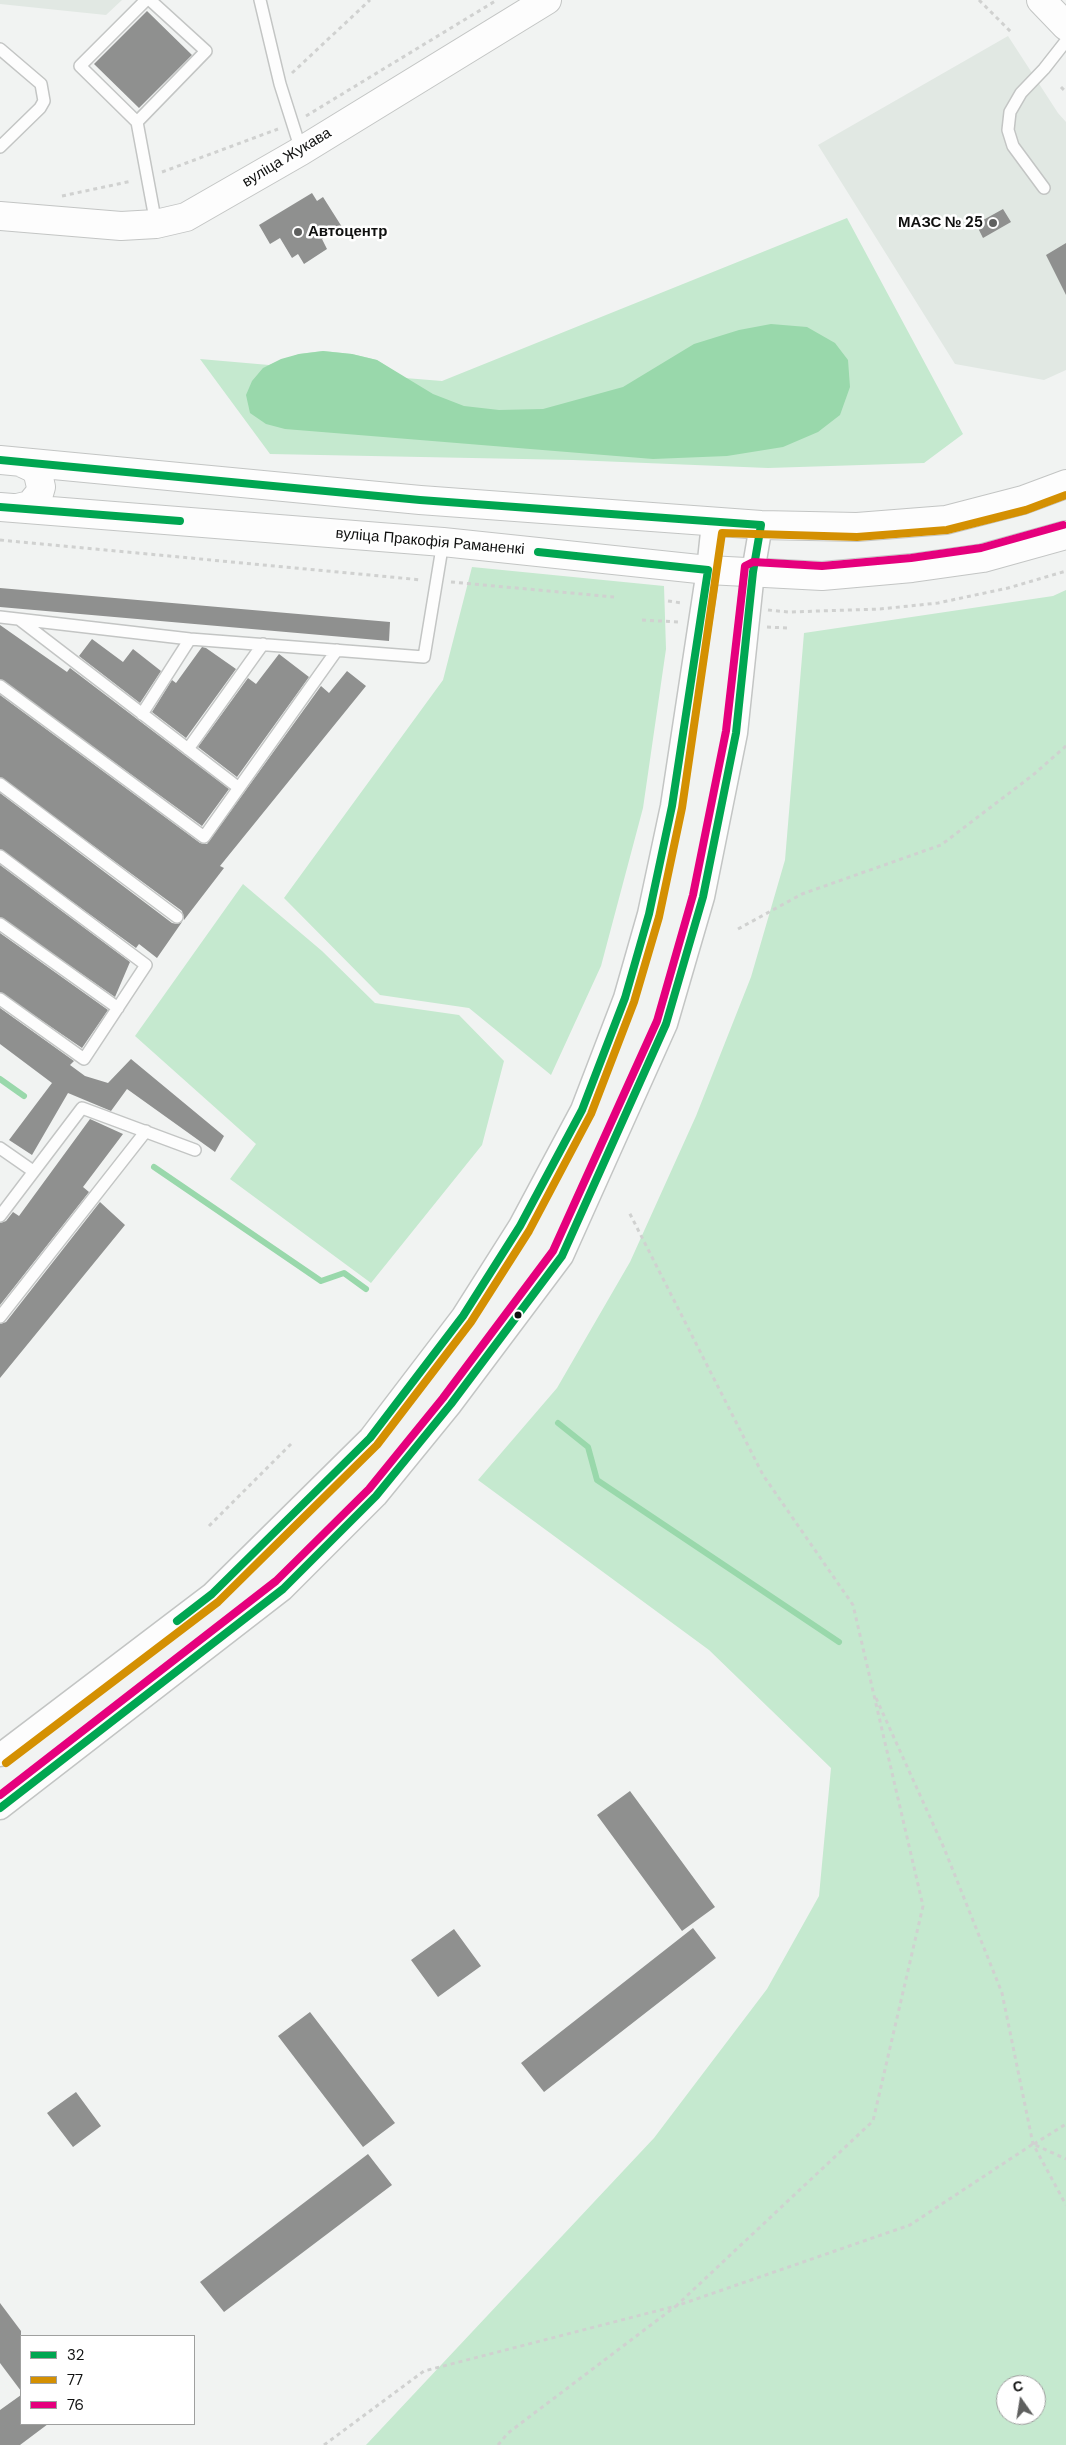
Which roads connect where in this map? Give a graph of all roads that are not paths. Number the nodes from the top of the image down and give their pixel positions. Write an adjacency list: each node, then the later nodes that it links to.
1 (146, 0): 9 (lane)
2 (150, 0): 9 (lane)
3 (260, 0): 11 (lane)
4 (547, 0): 11 (street, вуліца Жукава)
5 (1041, 0): 6 (street)
6 (1066, 26)
7 (1066, 41): 12 (lane)
8 (0, 49): 10 (lane)
9 (138, 122): 14 (lane)
10 (0, 147)
11 (301, 151): 14 (street, вуліца Жукава)
12 (1044, 188)
13 (0, 216): 14 (street, вуліца Жукава)
14 (156, 224)
15 (10, 461): 17 (street); 18 (street)
16 (1066, 484): 19 (street)
17 (8, 508): 21 (street, вуліца Пракофія Раманенкі)
18 (713, 523): 19 (street); 22 (street)
19 (762, 525): 23 (street)
20 (1066, 535): 23 (street, вуліца Пракофія Раманенкі)
21 (443, 542): 22 (street, вуліца Пракофія Раманенкі); 28 (lane)
22 (708, 570): 23 (street, вуліца Пракофія Раманенкі); 45 (street)
23 (754, 572): 46 (street)
24 (0, 618): 25 (lane)
25 (19, 619): 26 (lane); 30 (lane)
26 (190, 639): 27 (lane); 30 (lane)
27 (263, 644): 28 (lane); 31 (lane)
28 (337, 650): 33 (lane)
29 (0, 686): 33 (lane)
30 (142, 714): 31 (lane)
31 (188, 749): 33 (lane)
32 (0, 784): 35 (lane)
33 (239, 788)
34 (0, 856): 38 (lane)
35 (177, 917)
36 (0, 924): 38 (lane)
37 (0, 999): 38 (lane)
38 (118, 1008)
39 (146, 1132): 41 (lane); 42 (lane); 44 (lane)
40 (0, 1148): 42 (lane)
41 (196, 1150)
42 (33, 1171): 43 (lane)
43 (0, 1216)
44 (0, 1317)
45 (0, 1755)
46 (0, 1808)

